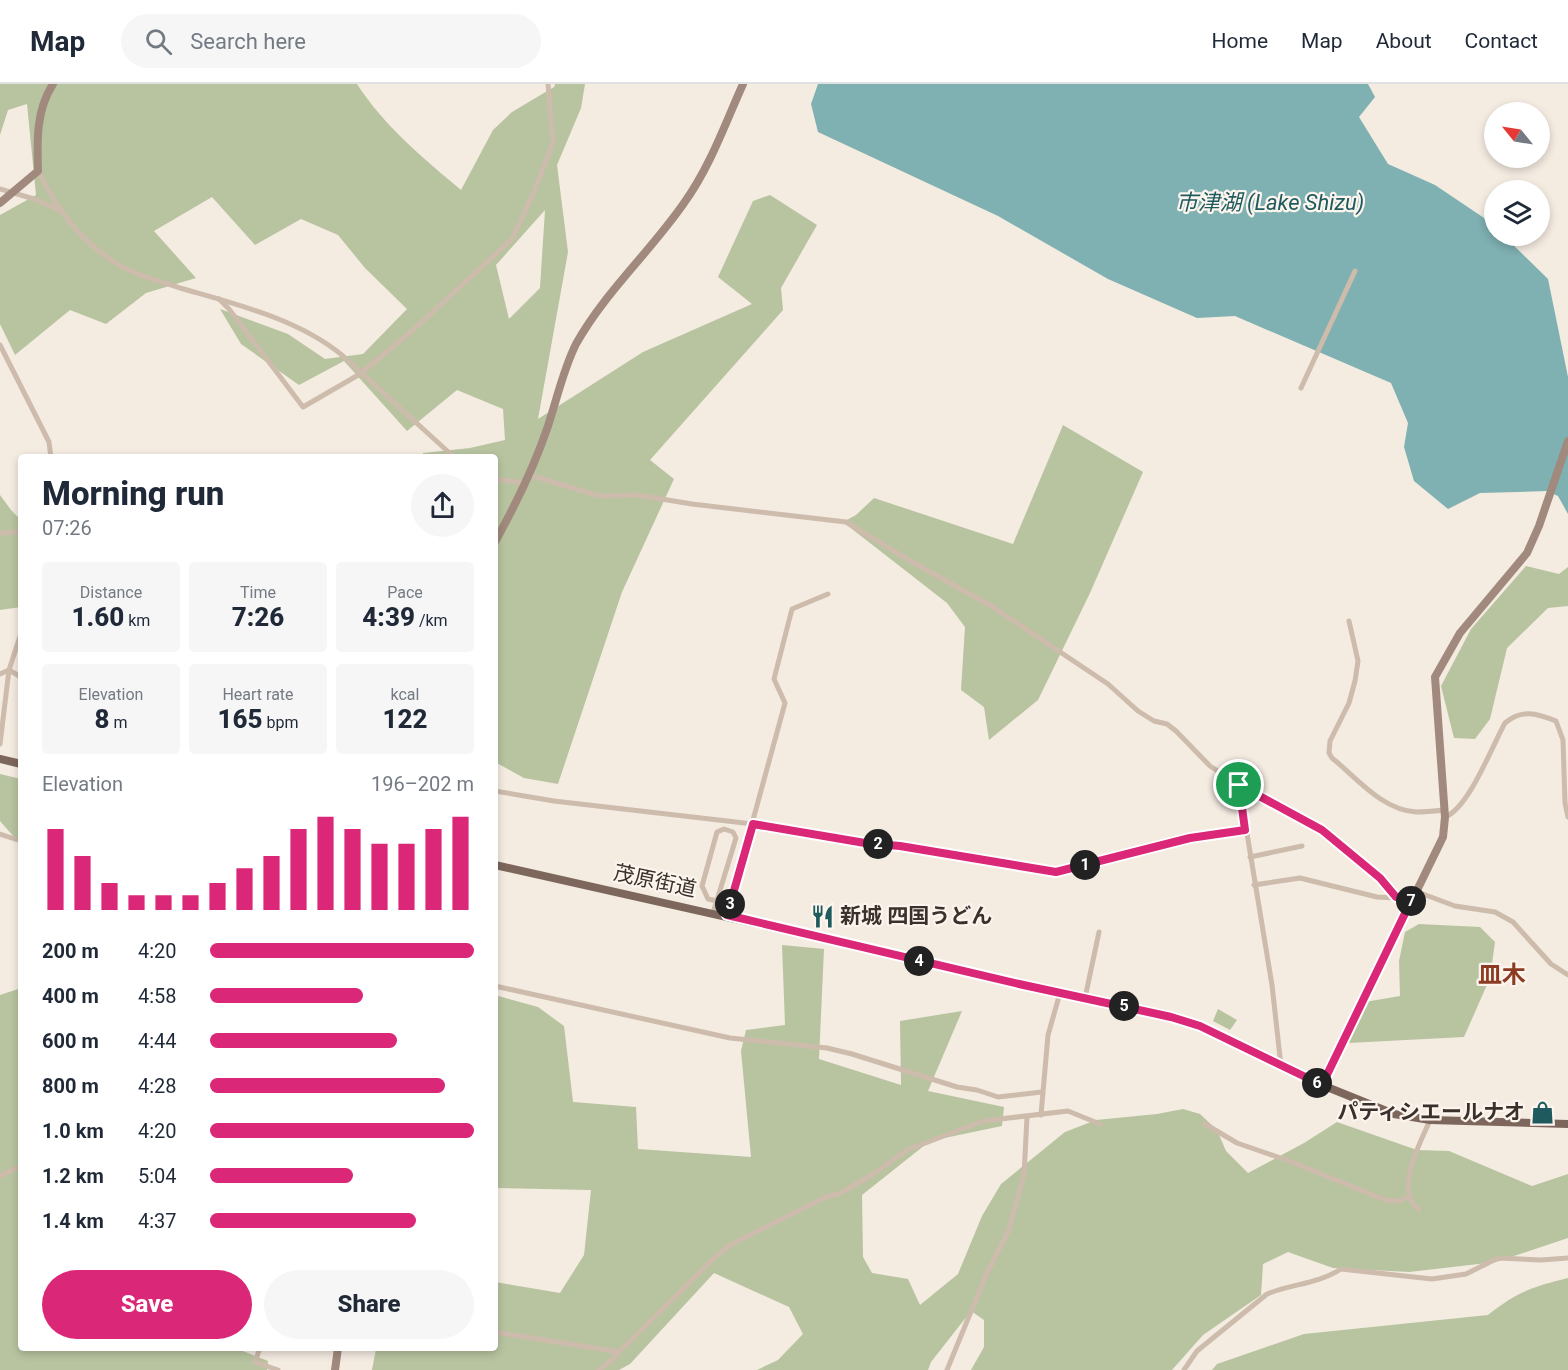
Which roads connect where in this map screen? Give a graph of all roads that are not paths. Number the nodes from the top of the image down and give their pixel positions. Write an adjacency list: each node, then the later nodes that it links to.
1 (53, 84): 4 (street)
2 (548, 84): 12 (street)
3 (743, 84): 18 (street)
4 (38, 171): 6 (street); 8 (street)
5 (0, 189): 6 (street)
6 (13, 193): 7 (street); 8 (street)
7 (0, 203)
8 (61, 211): 10 (street)
9 (1355, 271): 13 (street)
10 (219, 299): 12 (street); 12 (street)
11 (0, 345): 15 (street)
12 (360, 374): 16 (street)
13 (1301, 388)
14 (1568, 441): 33 (street)
15 (50, 454)
16 (450, 454)
17 (498, 479): 18 (street)
18 (528, 479): 21 (street); 31 (street)
19 (18, 532): 20 (street)
20 (0, 533)
21 (498, 536)
22 (828, 594): 35 (street)
23 (1349, 621): 33 (street)
24 (18, 642): 25 (street)
25 (9, 670): 26 (street); 27 (street); 28 (street)
26 (0, 674)
27 (18, 675)
28 (0, 744)
29 (0, 759): 30 (main road)
30 (18, 763)
31 (1239, 785): 36 (street); 44 (street)
32 (498, 792): 35 (street)
33 (1445, 814): 34 (street); 43 (street)
34 (1568, 817)
35 (753, 824): 36 (street); 47 (street)
36 (1245, 830): 40 (street)
37 (0, 834): 38 (street)
38 (18, 840)
39 (1302, 846): 40 (street)
40 (1250, 857): 42 (street)
41 (498, 866): 46 (main road, 茂原街道)
42 (1254, 885): 44 (street); 53 (street)
43 (1414, 895): 44 (street); 49 (street); 54 (street)
44 (1396, 897)
45 (717, 901): 45 (street); 46 (street)
46 (713, 913): 47 (main road, 茂原街道)
47 (727, 915): 51 (main road, 茂原街道)
48 (1099, 932): 52 (street)
49 (1568, 975)
50 (498, 987): 55 (street)
51 (1060, 993): 52 (main road, 茂原街道); 55 (street)
52 (1085, 998): 53 (main road, 茂原街道)
53 (1281, 1066): 54 (main road, 茂原街道)
54 (1322, 1085): 58 (main road, 茂原街道)
55 (1042, 1092): 56 (street)
56 (1041, 1115): 57 (street); 59 (street)
57 (1028, 1117): 70 (street); 74 (street)
58 (1430, 1120): 61 (main road, 茂原街道); 64 (street)
59 (1100, 1124)
60 (1205, 1124): 64 (street)
61 (1568, 1124)
62 (18, 1167): 63 (street)
63 (0, 1176)
64 (1409, 1197): 65 (street)
65 (1419, 1209)
66 (1568, 1258): 75 (street)
67 (498, 1332): 70 (street)
68 (259, 1351): 71 (street)
69 (338, 1351): 72 (street)
70 (619, 1352): 73 (street)
71 (278, 1370)
72 (335, 1370)
73 (599, 1370)
74 (947, 1370)
75 (1184, 1370)

